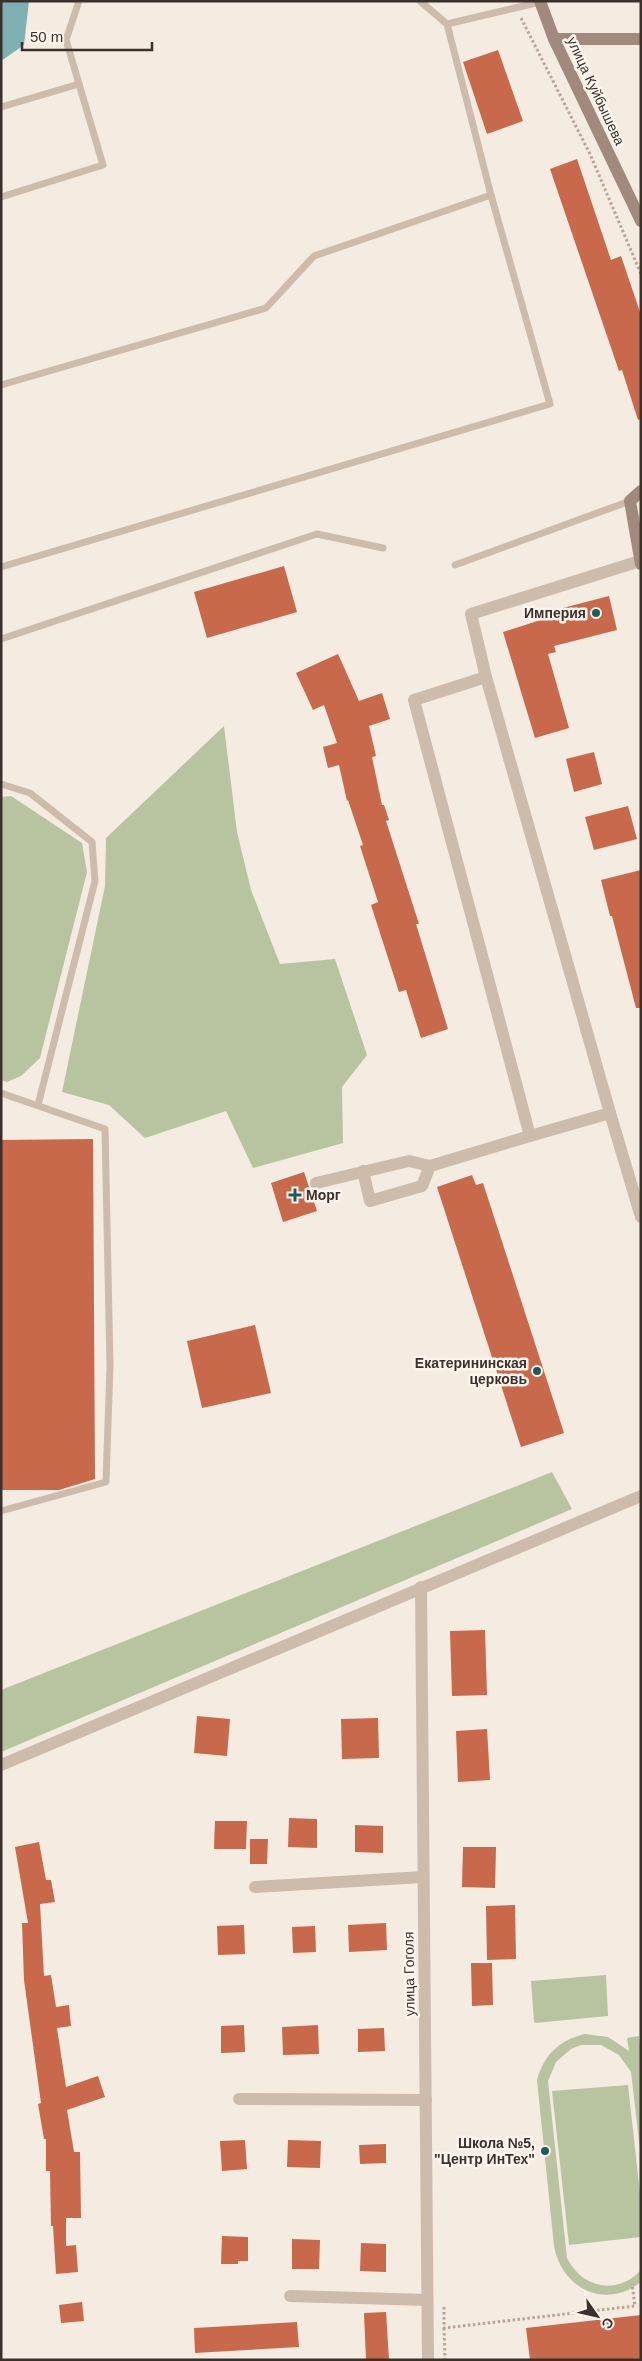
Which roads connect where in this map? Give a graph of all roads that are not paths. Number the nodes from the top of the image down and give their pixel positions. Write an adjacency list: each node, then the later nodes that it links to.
1 (79, 1): 7 (lane)
2 (420, 1): 4 (lane)
3 (540, 1): 4 (lane); 5 (street, улица Куйбышева)
4 (447, 24): 9 (lane)
5 (554, 39): 6 (street); 11 (street, улица Куйбышева)
6 (641, 39)
7 (78, 84): 8 (lane); 10 (lane)
8 (1, 107)
9 (491, 195): 12 (lane); 18 (lane)
10 (1, 196)
11 (641, 220)
12 (1, 385)
13 (641, 491): 14 (street)
14 (630, 502): 16 (street); 17 (lane)
15 (383, 548): 19 (lane)
16 (640, 562): 20 (street)
17 (454, 565)
18 (1, 566)
19 (1, 639)
20 (486, 677): 24 (street); 25 (street)
21 (1, 784): 23 (lane)
22 (1, 1093): 23 (lane)
23 (38, 1105): 31 (lane)
24 (610, 1113): 25 (street); 29 (street)
25 (530, 1136): 26 (street)
26 (430, 1166): 27 (street); 27 (street)
27 (363, 1172): 28 (street)
28 (316, 1183)
29 (641, 1217)
30 (641, 1496): 32 (street)
31 (1, 1511)
32 (421, 1587): 33 (street); 34 (street, улица Гоголя)
33 (1, 1765)
34 (424, 1877): 35 (street); 37 (street, улица Гоголя)
35 (255, 1887)
36 (239, 2099): 37 (street)
37 (426, 2100): 39 (street, улица Гоголя)
38 (290, 2296): 39 (street)
39 (427, 2300): 40 (street, улица Гоголя)
40 (428, 2360)

